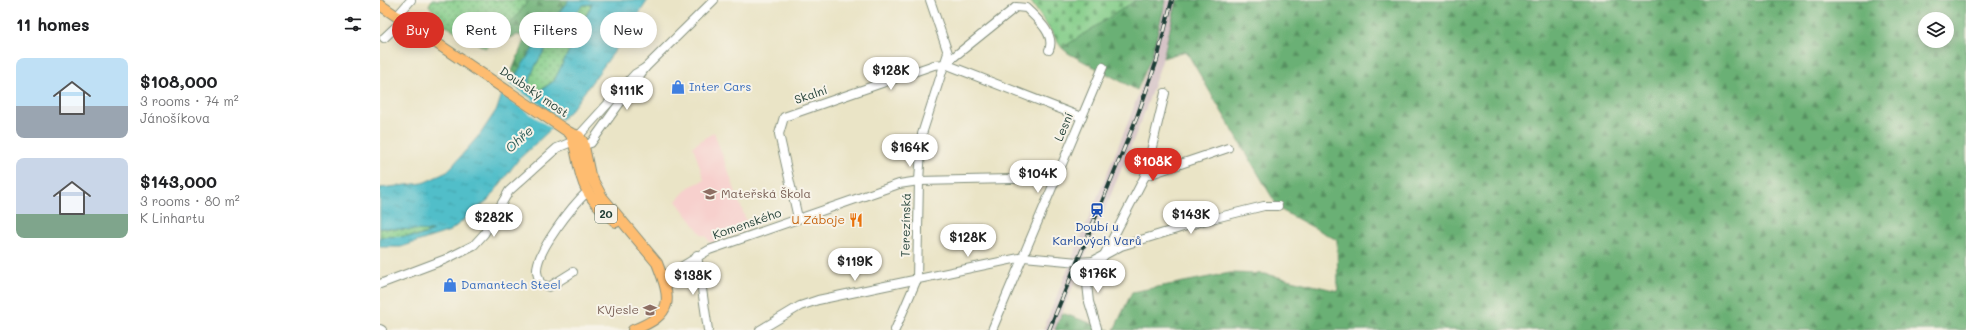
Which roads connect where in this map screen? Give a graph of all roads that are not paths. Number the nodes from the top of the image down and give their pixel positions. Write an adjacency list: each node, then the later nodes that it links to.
1 (411, 0): 5 (street)
2 (714, 0): 13 (street)
3 (930, 0): 11 (street)
4 (380, 5): 6 (main road, Doubský most)
5 (404, 12)
6 (392, 13)
7 (392, 28): 8 (street)
8 (384, 38)
9 (444, 48): 16 (main road, Doubský most)
10 (1049, 50): 11 (street)
11 (945, 64): 15 (street); 20 (street, Terezínská); 23 (street, Skalní)
12 (1103, 67): 15 (street, Lesní)
13 (645, 68): 16 (street); 16 (street)
14 (1165, 93): 18 (street)
15 (1081, 117): 19 (street, Lesní)
16 (577, 139): 21 (main road, 20); 21 (main road, 20); 31 (street)
17 (1228, 148): 18 (street)
18 (1145, 176): 26 (street)
19 (1056, 178): 20 (street, Komenského); 25 (street, Lesní)
20 (919, 181): 23 (street, Komenského); 30 (street, Terezínská)
21 (591, 189): 28 (street); 29 (main road, 20)
22 (1278, 206): 26 (street)
23 (798, 218): 24 (street, Komenského)
24 (697, 255): 29 (street, Komenského); 34 (street)
25 (1024, 257): 27 (street); 30 (street); 37 (street, Lesní)
26 (1102, 258): 27 (street)
27 (1093, 261): 32 (street)
28 (573, 272)
29 (662, 276): 33 (main road, 20)
30 (917, 279): 35 (street); 36 (street)
31 (380, 284)
32 (1097, 328)
33 (633, 330)
34 (708, 330)
35 (760, 330)
36 (895, 330)
37 (992, 330)

